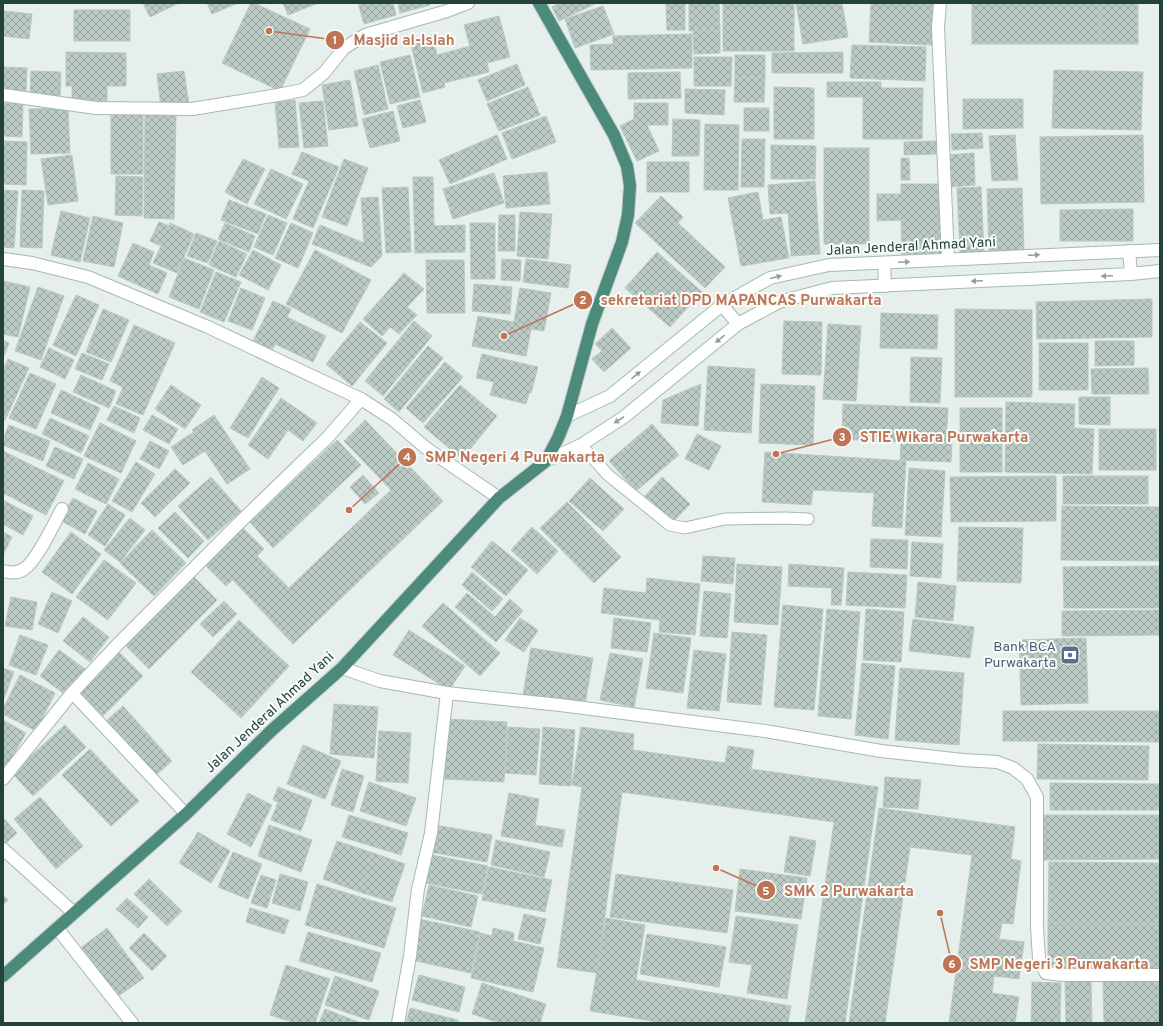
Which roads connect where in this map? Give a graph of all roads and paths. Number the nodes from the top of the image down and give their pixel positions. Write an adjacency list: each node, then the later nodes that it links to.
1 (468, 3): 4 (street)
2 (539, 3): 16 (highway)
3 (940, 3): 7 (street)
4 (3, 95)
5 (1160, 250): 6 (street, Jalan Jenderal Ahmad Yani)
6 (1129, 251): 7 (street, Jalan Jenderal Ahmad Yani, one-way to 6); 11 (street)
7 (948, 259): 9 (street, Jalan Jenderal Ahmad Yani, one-way to 7)
8 (3, 260): 15 (street)
9 (884, 263): 12 (street); 13 (street, Jalan Jenderal Ahmad Yani, one-way to 9)
10 (1160, 271): 11 (street, Jalan Jenderal Ahmad Yani)
11 (1131, 274): 12 (street, Jalan Jenderal Ahmad Yani, one-way to 12)
12 (885, 286): 14 (street, Jalan Jenderal Ahmad Yani)
13 (722, 305): 14 (street); 16 (street, Jalan Jenderal Ahmad Yani, one-way to 13)
14 (738, 324): 17 (street, Jalan Jenderal Ahmad Yani, one-way to 17)
15 (361, 399): 19 (street); 24 (street)
16 (567, 416): 18 (highway, Jalan Jenderal Ahmad Yani)
17 (580, 445): 18 (street, Jalan Jenderal Ahmad Yani); 21 (lane)
18 (546, 461): 19 (highway, Jalan Jenderal Ahmad Yani)
19 (499, 498): 23 (highway, Jalan Jenderal Ahmad Yani)
20 (62, 509): 22 (street)
21 (808, 519)
22 (3, 571)
23 (342, 668): 25 (street); 27 (highway, Jalan Jenderal Ahmad Yani)
24 (72, 692): 26 (street); 27 (lane)
25 (447, 693): 31 (street); 34 (street)
26 (3, 779)
27 (186, 814): 29 (highway, Jalan Jenderal Ahmad Yani)
28 (3, 849): 29 (street)
29 (74, 913): 30 (highway, Jalan Jenderal Ahmad Yani)
30 (57, 928): 32 (highway, Jalan Jenderal Ahmad Yani); 33 (street)
31 (1160, 975)
32 (3, 976)
33 (126, 1020)
34 (398, 1023)

